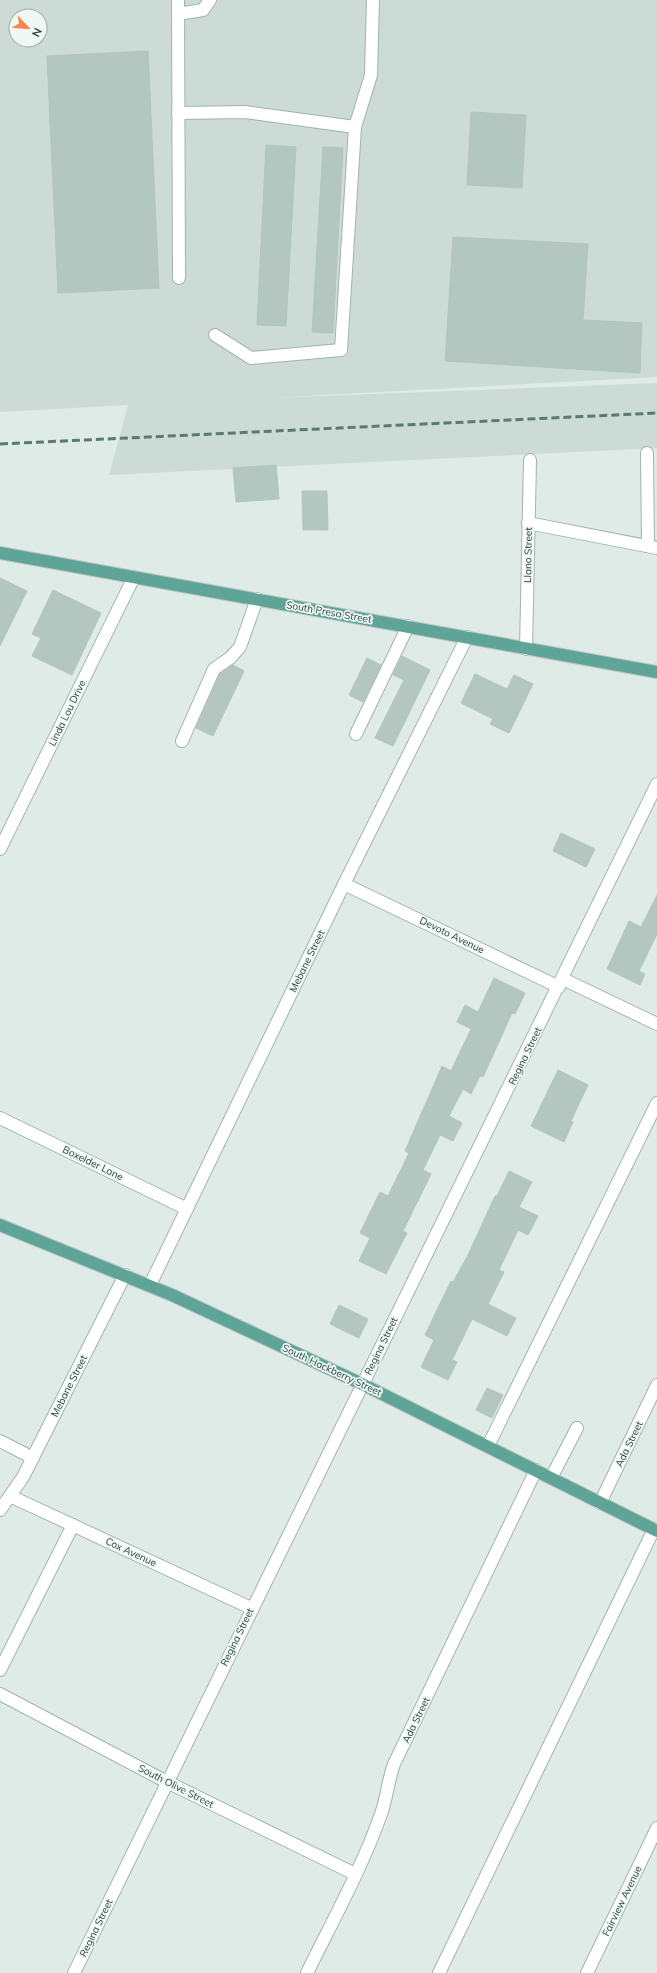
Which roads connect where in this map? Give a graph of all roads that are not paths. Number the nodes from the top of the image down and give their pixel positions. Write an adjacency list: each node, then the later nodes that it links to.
1 (178, 0): 4 (street)
2 (210, 0): 4 (street)
3 (373, 0): 6 (street)
4 (178, 14): 5 (street)
5 (178, 113): 6 (street); 7 (street)
6 (356, 127): 8 (street)
7 (179, 278)
8 (215, 335)
9 (647, 453): 12 (street)
10 (530, 460): 11 (street, Llano Street)
11 (528, 523): 12 (street); 18 (street, Llano Street)
12 (652, 547)
13 (0, 553): 14 (main road, South Presa Street)
14 (134, 577): 15 (main road, South Presa Street); 23 (street, Linda Lou Drive)
15 (257, 599): 16 (main road, South Presa Street); 21 (street)
16 (408, 626): 17 (main road, South Presa Street); 20 (street)
17 (467, 637): 18 (main road, South Presa Street); 24 (street, Mebane Street)
18 (526, 649): 19 (main road, South Presa Street)
19 (657, 672)
20 (356, 734)
21 (182, 740)
22 (657, 784): 25 (street, Regina Street)
23 (0, 849)
24 (344, 884): 25 (street, Devoto Avenue); 29 (street, Mebane Street)
25 (561, 983): 26 (street, Devoto Avenue); 33 (street, Regina Street)
26 (657, 1024)
27 (657, 1102): 37 (street)
28 (0, 1118): 29 (street, Boxelder Lane)
29 (187, 1209): 32 (street, Mebane Street)
30 (0, 1225): 31 (main road, South Hackberry Street)
31 (125, 1275): 32 (main road, South Hackberry Street); 38 (street, Mebane Street)
32 (150, 1286): 33 (main road, South Hackberry Street)
33 (362, 1384): 37 (main road, South Hackberry Street); 46 (street, Regina Street)
34 (657, 1385): 42 (street, Ada Street)
35 (577, 1428): 40 (street)
36 (0, 1441): 38 (street)
37 (488, 1446): 39 (main road, South Hackberry Street)
38 (34, 1458): 41 (street, Mebane Street)
39 (536, 1470): 40 (main road, South Hackberry Street); 51 (street, Ada Street)
40 (551, 1478): 42 (main road, South Hackberry Street)
41 (10, 1496): 43 (street, Mebane Street); 44 (street, Cox Avenue)
42 (600, 1503): 45 (main road, South Hackberry Street)
43 (0, 1510)
44 (73, 1525): 46 (street, Cox Avenue); 47 (street)
45 (656, 1530): 54 (street)
46 (251, 1608): 49 (street, Regina Street)
47 (0, 1670)
48 (0, 1694): 49 (street, South Olive Street)
49 (167, 1782): 51 (street, South Olive Street); 52 (street, Regina Street)
50 (657, 1828): 55 (street, Fairview Avenue)
51 (354, 1874): 53 (street, Ada Street)
52 (74, 1973)
53 (307, 1973)
54 (439, 1973)
55 (587, 1973)

